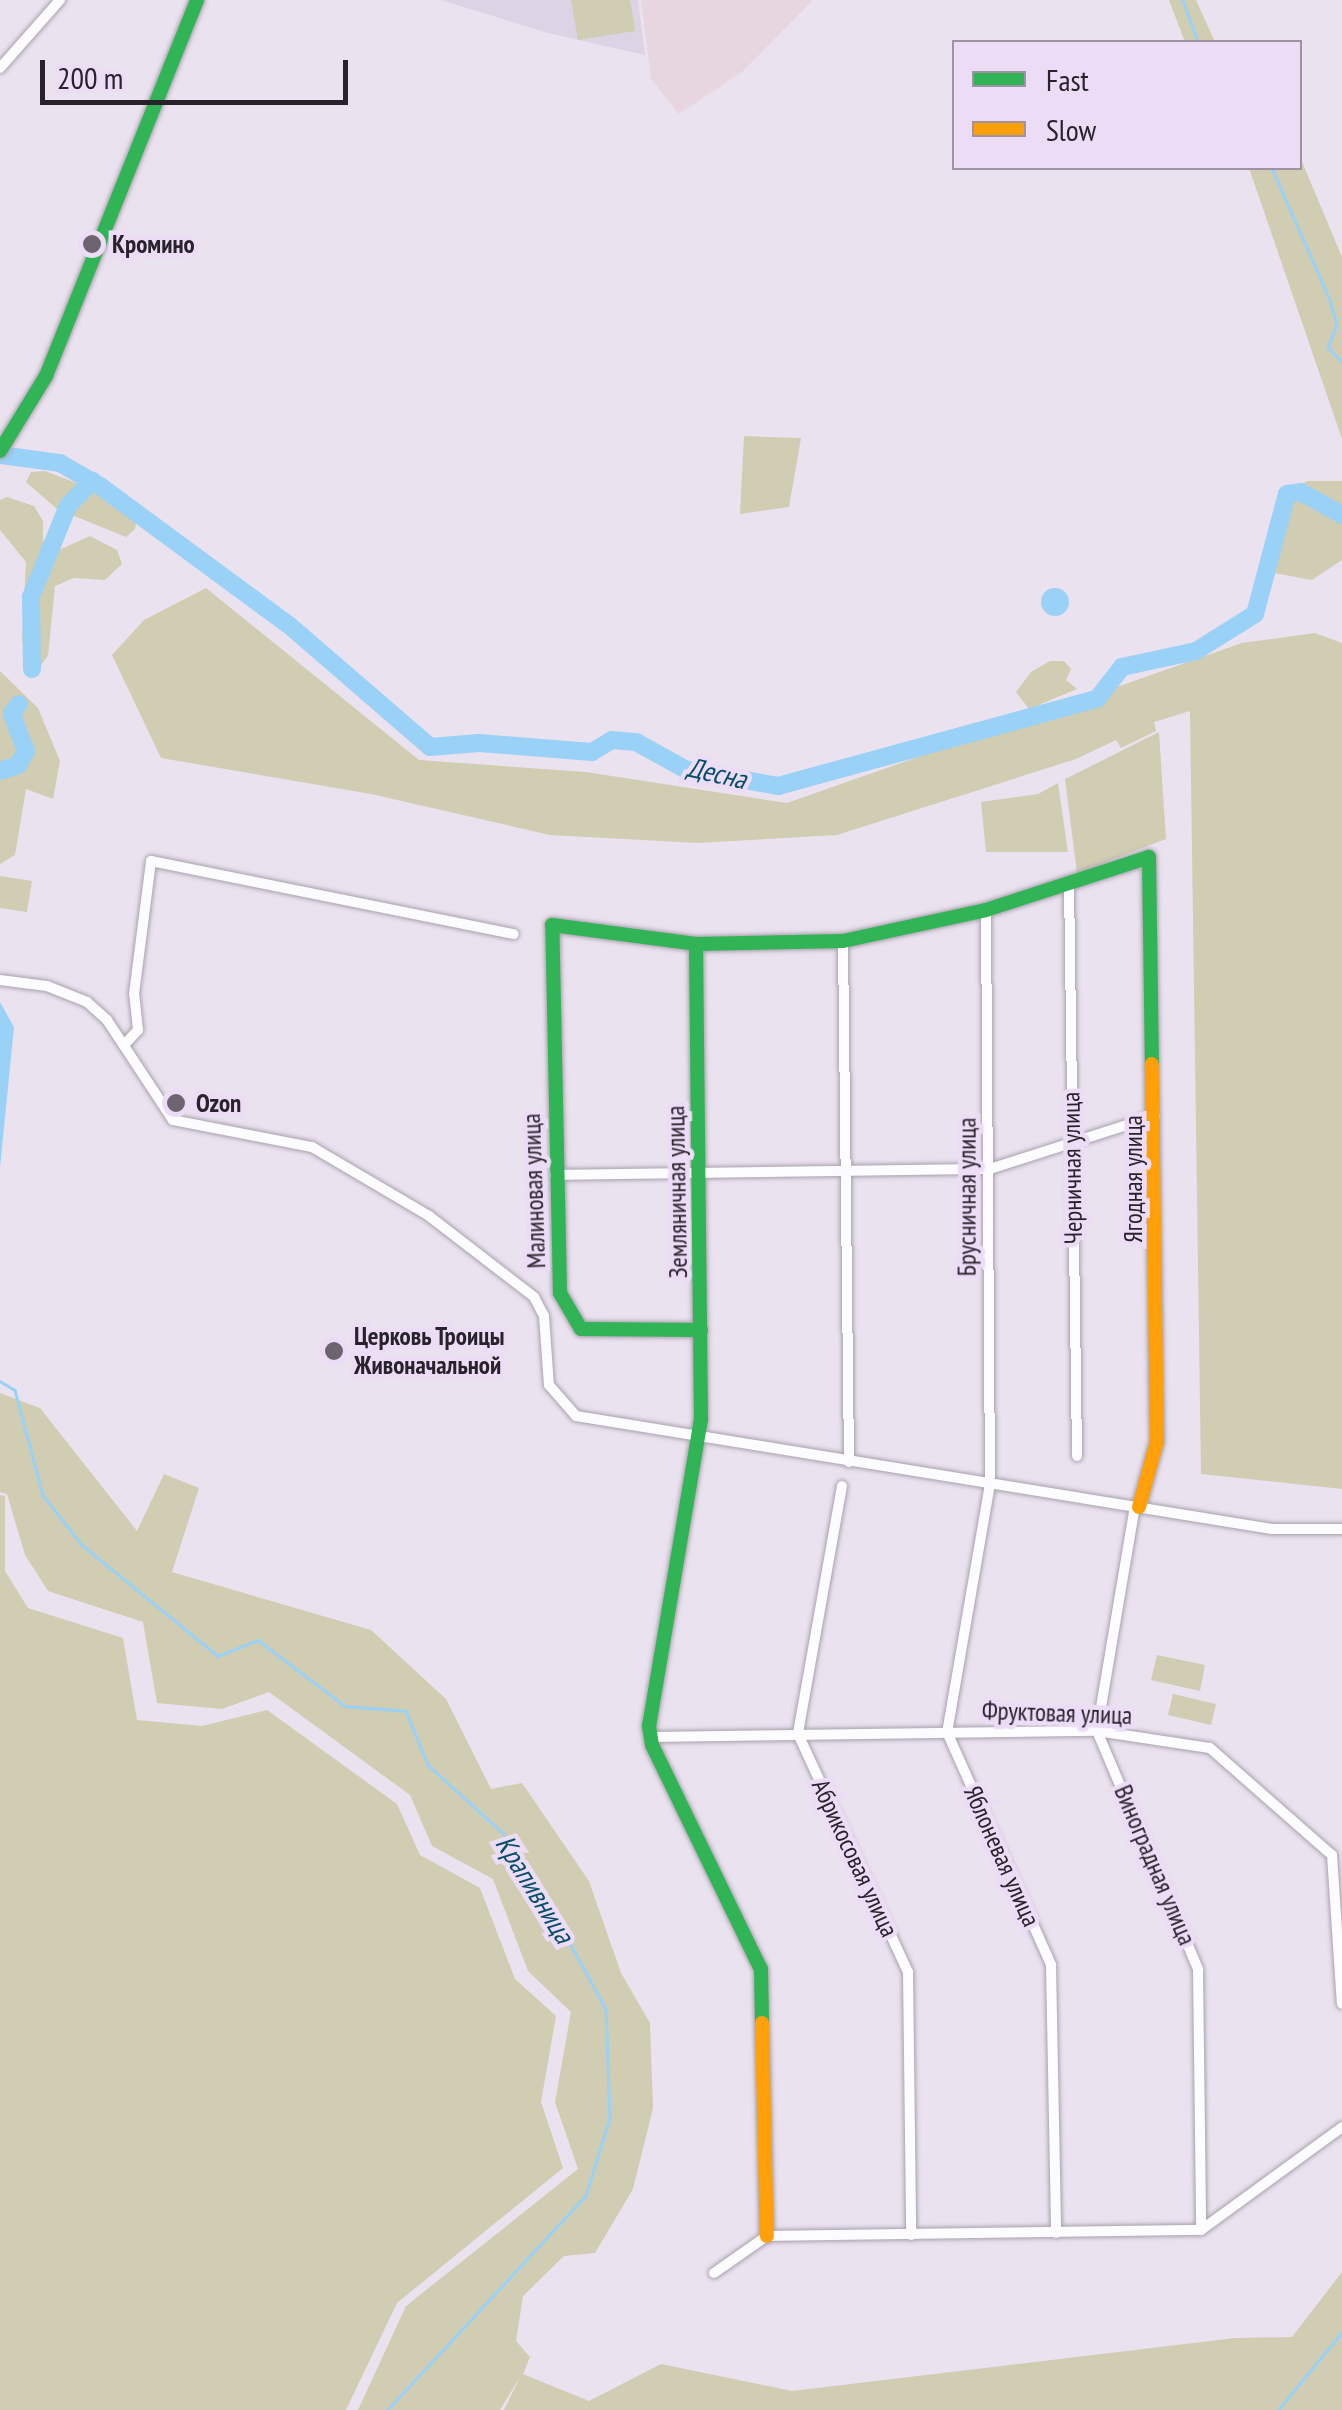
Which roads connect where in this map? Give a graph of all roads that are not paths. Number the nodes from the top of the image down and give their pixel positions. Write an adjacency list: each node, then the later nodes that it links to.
1 (60, 0): 3 (street)
2 (197, 0): 4 (street)
3 (0, 68)
4 (0, 451)
5 (1069, 880): 6 (street); 12 (street, Ягодная улица); 13 (street, Черничная улица)
6 (986, 910): 8 (street); 14 (street, Брусничная улица)
7 (514, 934): 11 (street)
8 (843, 940): 9 (street); 15 (street)
9 (696, 944): 16 (street, Земляничная улица); 17 (street, Малиновая улица)
10 (0, 980): 11 (street)
11 (124, 1045): 19 (street)
12 (1154, 1116): 13 (street); 24 (street, Ягодная улица)
13 (1071, 1143): 14 (street); 20 (street, Черничная улица)
14 (990, 1169): 15 (street); 22 (street, Брусничная улица)
15 (846, 1171): 16 (street); 21 (street)
16 (699, 1173): 17 (street); 18 (street, Земляничная улица)
17 (554, 1175): 18 (street, Малиновая улица)
18 (701, 1330): 19 (street, Земляничная улица)
19 (698, 1439): 21 (street); 29 (street)
20 (1077, 1456)
21 (849, 1462): 22 (street)
22 (990, 1484): 24 (street); 26 (street)
23 (842, 1486): 28 (street)
24 (1137, 1506): 25 (street); 27 (street)
25 (1342, 1529)
26 (947, 1732): 27 (street, Фруктовая улица); 28 (street, Фруктовая улица); 33 (street, Яблоневая улица)
27 (1098, 1732): 30 (street, Фруктовая улица); 32 (street, Виноградная улица)
28 (798, 1734): 29 (street, Фруктовая улица); 34 (street, Абрикосовая улица)
29 (650, 1737): 35 (street)
30 (1342, 2004)
31 (1342, 2127): 32 (street)
32 (1201, 2230): 33 (street)
33 (1056, 2233): 34 (street)
34 (912, 2235): 35 (street)
35 (767, 2236): 36 (street)
36 (714, 2273)

